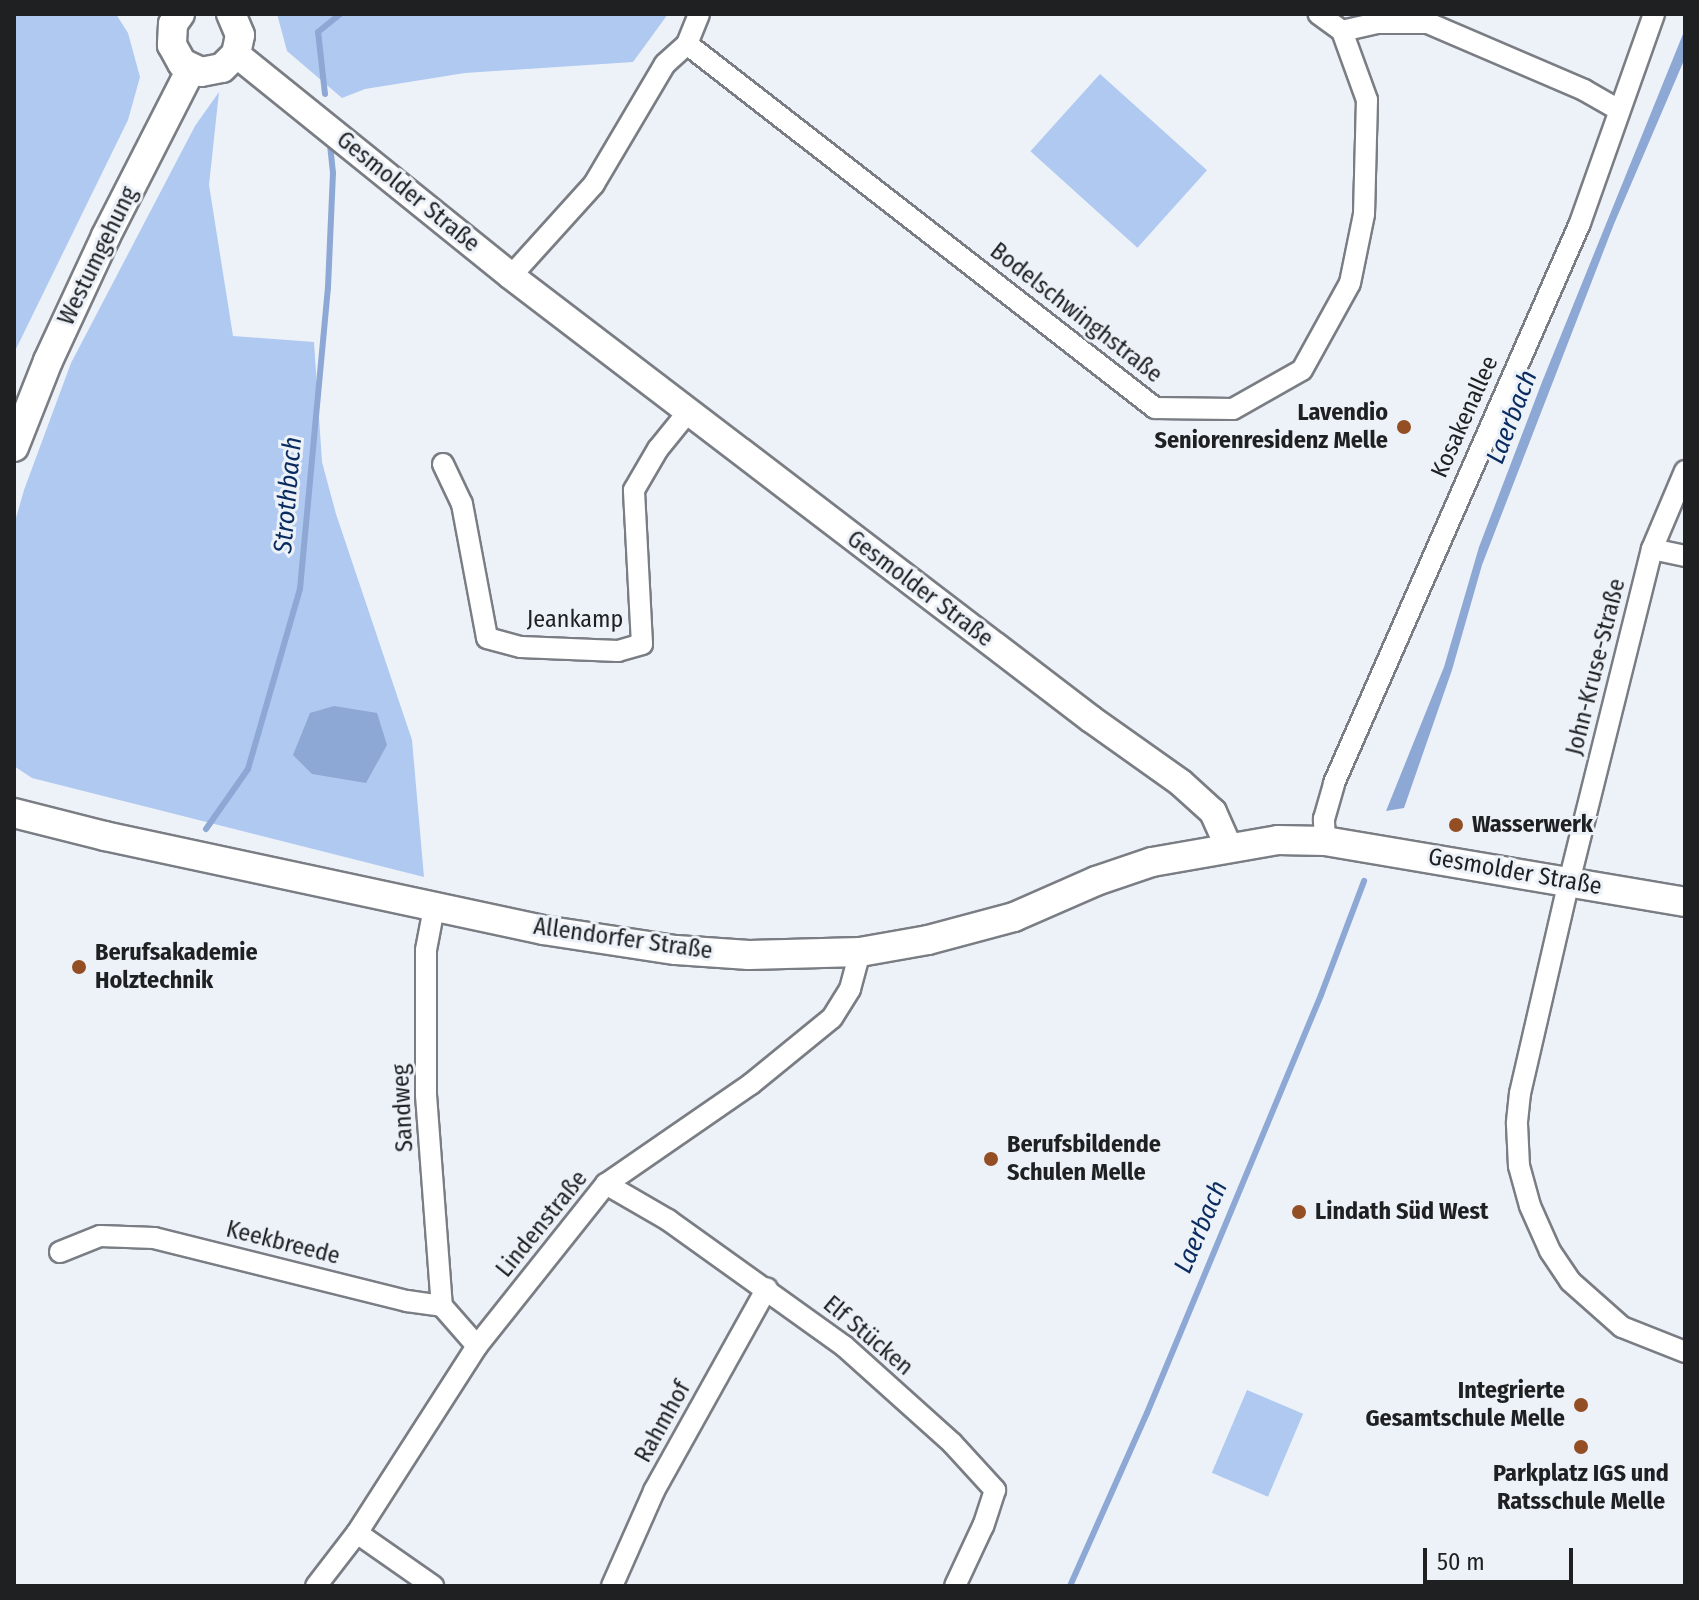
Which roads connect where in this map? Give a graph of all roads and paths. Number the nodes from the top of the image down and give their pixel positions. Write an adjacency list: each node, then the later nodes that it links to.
1 (179, 14): 10 (main road)
2 (231, 14): 9 (main road)
3 (699, 14): 8 (street)
4 (1319, 14): 7 (street)
5 (1654, 14): 11 (street, Kosakenallee)
6 (1430, 18): 7 (street); 11 (street)
7 (1342, 31): 8 (street, Bodelschwinghstraße)
8 (687, 44): 12 (street)
9 (236, 54): 10 (main road); 12 (street, Gesmolder Straße)
10 (191, 69): 14 (main road, Westumgehung)
11 (1619, 110): 20 (street, Kosakenallee)
12 (511, 276): 13 (street, Gesmolder Straße)
13 (688, 412): 15 (street, Jeankamp); 21 (street, Gesmolder Straße)
14 (14, 447)
15 (443, 464)
16 (1685, 471): 17 (street, John-Kruse-Straße)
17 (1652, 549): 18 (street); 22 (street, John-Kruse-Straße)
18 (1685, 556)
19 (14, 813): 24 (main road, Allendorfer Straße)
20 (1325, 841): 21 (main road, Gesmolder Straße); 22 (main road, Gesmolder Straße)
21 (1228, 846): 25 (main road, Allendorfer Straße)
22 (1569, 881): 23 (main road, Gesmolder Straße); 31 (street, John-Kruse-Straße)
23 (1685, 902)
24 (434, 908): 25 (main road, Allendorfer Straße); 29 (street, Sandweg)
25 (860, 952): 26 (street, Lindenstraße)
26 (606, 1184): 28 (street, Elf Stücken); 30 (street, Lindenstraße)
27 (60, 1252): 29 (street, Keekbreede)
28 (767, 1288): 35 (street, Rahmhof); 36 (street, Elf Stücken)
29 (442, 1306): 30 (street)
30 (477, 1346): 32 (street, Lindenstraße)
31 (1685, 1352)
32 (357, 1533): 33 (street, Lindenstraße); 34 (street)
33 (316, 1586)
34 (433, 1586)
35 (612, 1586)
36 (955, 1586)

